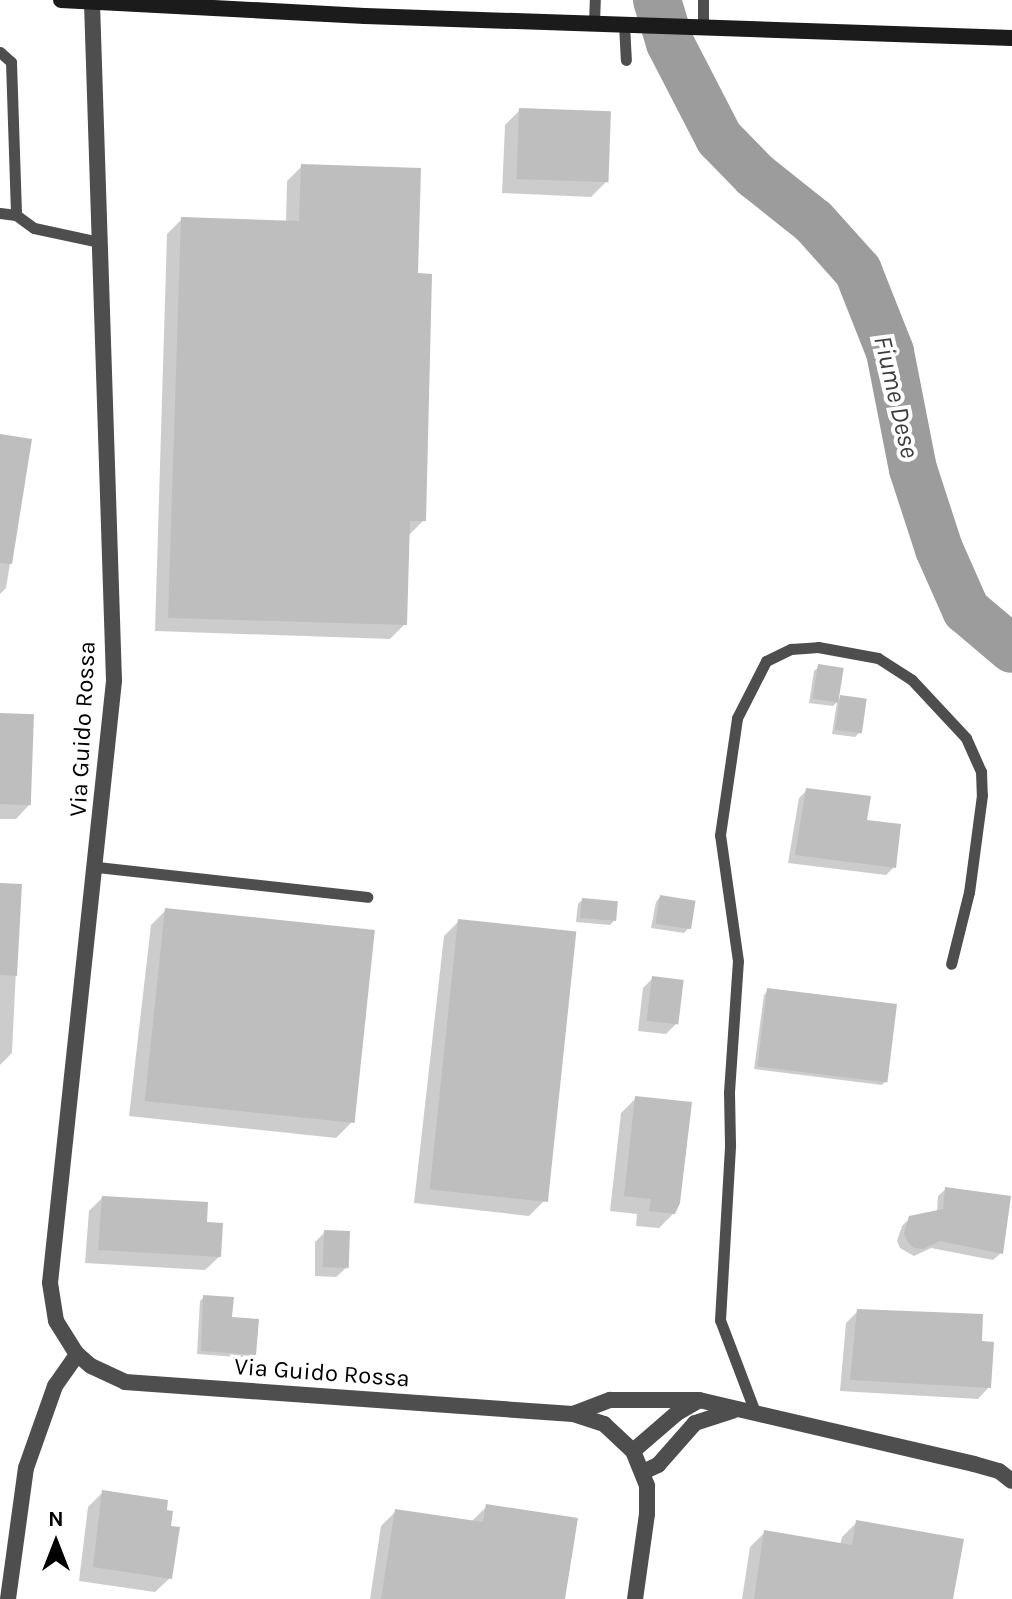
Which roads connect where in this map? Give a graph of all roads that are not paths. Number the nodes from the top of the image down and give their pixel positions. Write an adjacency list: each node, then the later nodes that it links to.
1 (61, 0): 5 (main road)
2 (595, 0): 6 (lane)
3 (703, 0): 8 (lane)
4 (116, 2): 5 (main road); 6 (main road)
5 (92, 3): 14 (street, Via Guido Rossa)
6 (594, 23): 7 (main road)
7 (624, 24): 8 (main road); 11 (lane)
8 (703, 26): 9 (main road)
9 (1012, 38)
10 (0, 52): 13 (lane)
11 (626, 60)
12 (0, 213): 13 (lane)
13 (16, 215): 14 (lane)
14 (99, 242): 15 (street, Via Guido Rossa)
15 (97, 867): 16 (lane); 18 (street, Via Guido Rossa)
16 (367, 897)
17 (951, 964): 21 (lane)
18 (77, 1354): 22 (street, Via Guido Rossa); 26 (street)
19 (699, 1400): 20 (street, Via Guido Rossa); 22 (street, Via Guido Rossa); 23 (street)
20 (735, 1410): 21 (street, Via Guido Rossa); 24 (street, Via Guido Rossa)
21 (755, 1412): 25 (street, Via Guido Rossa)
22 (573, 1414): 23 (street, Via Guido Rossa)
23 (633, 1451): 24 (street, Via Guido Rossa)
24 (643, 1472): 27 (street, Via Guido Rossa)
25 (1012, 1481)
26 (8, 1599)
27 (635, 1599)

